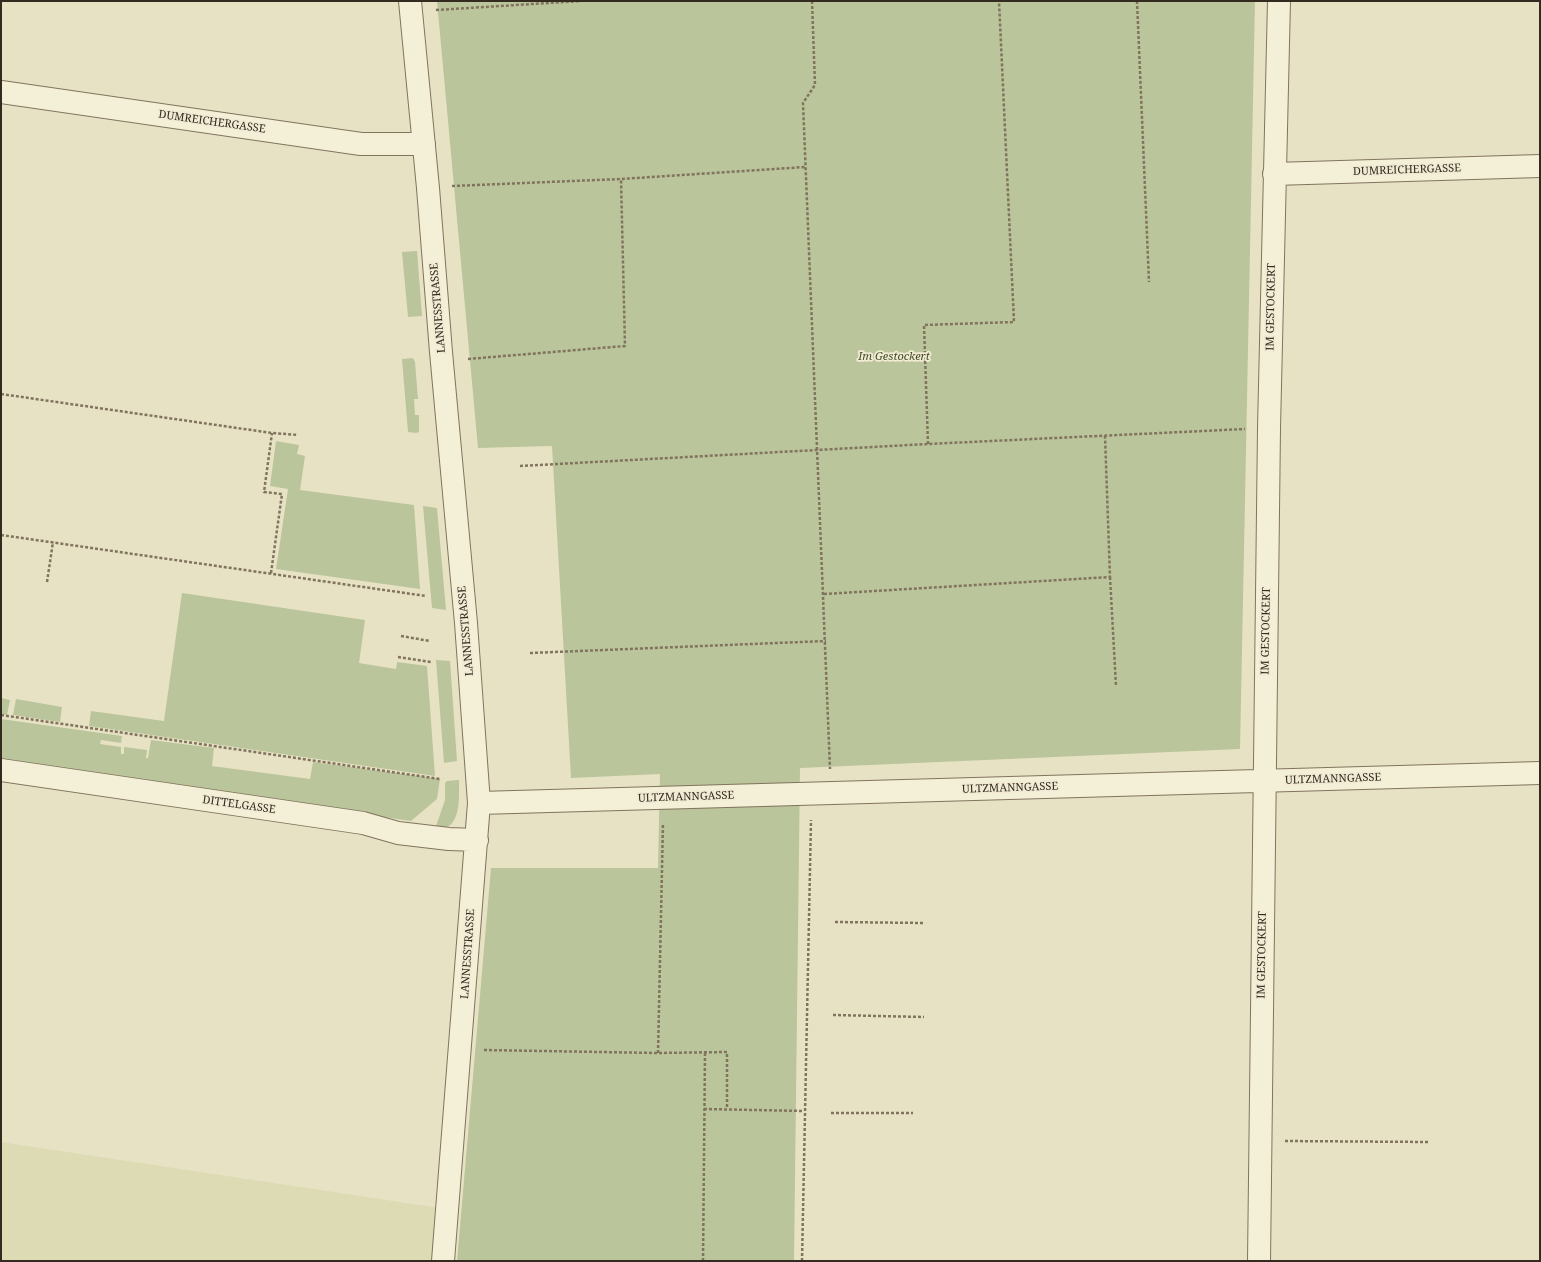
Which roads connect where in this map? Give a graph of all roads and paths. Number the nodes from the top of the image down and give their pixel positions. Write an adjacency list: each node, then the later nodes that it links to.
1 (581, 1): 6 (path)
2 (812, 1): 10 (path)
3 (999, 1): 21 (path)
4 (1137, 1): 14 (path)
5 (1279, 1): 11 (street, IM GESTOCKERT)
6 (411, 6): 8 (street, LANNESSTRASSE)
7 (1, 92): 8 (street, DUMREICHERGASSE)
8 (424, 144): 13 (street, LANNESSTRASSE)
9 (1540, 166): 11 (street, DUMREICHERGASSE)
10 (805, 167): 12 (path); 22 (path)
11 (1274, 174): 17 (street, IM GESTOCKERT)
12 (621, 179): 13 (path); 15 (path)
13 (428, 188): 15 (street, LANNESSTRASSE)
14 (1149, 282)
15 (442, 361): 44 (street, LANNESSTRASSE)
16 (1, 394): 18 (path)
17 (1268, 428): 20 (path); 42 (street, IM GESTOCKERT)
18 (272, 433): 19 (path); 26 (path)
19 (298, 435)
20 (1105, 436): 21 (path); 27 (path)
21 (928, 444): 22 (path)
22 (818, 450): 23 (path); 29 (path)
23 (520, 466)
24 (1, 534): 25 (path)
25 (53, 542): 26 (path); 28 (path)
26 (271, 573): 30 (path)
27 (1110, 577): 29 (path); 37 (path)
28 (47, 582)
29 (824, 594): 33 (path)
30 (426, 596)
31 (401, 636): 32 (path)
32 (430, 641)
33 (826, 641): 34 (path); 43 (path)
34 (530, 652)
35 (398, 657): 36 (path)
36 (431, 662)
37 (1116, 686)
38 (1, 715): 41 (path)
39 (1, 770): 46 (street, DITTELGASSE)
40 (1540, 773): 42 (street, ULTZMANNGASSE)
41 (440, 779)
42 (1265, 781): 43 (street, ULTZMANNGASSE); 59 (street, IM GESTOCKERT)
43 (821, 793): 44 (street, ULTZMANNGASSE); 56 (path)
44 (479, 803): 46 (street, LANNESSTRASSE)
45 (663, 823): 52 (path)
46 (476, 840): 51 (street, LANNESSTRASSE)
47 (835, 922): 48 (path)
48 (925, 923)
49 (833, 1016): 50 (path)
50 (924, 1017)
51 (460, 1050): 52 (path); 61 (street, LANNESSTRASSE)
52 (658, 1053): 53 (path)
53 (705, 1053): 54 (path); 55 (path)
54 (704, 1109): 55 (path); 62 (path)
55 (727, 1110): 56 (path)
56 (804, 1110): 63 (path)
57 (831, 1113): 58 (path)
58 (913, 1113)
59 (1260, 1141): 60 (path); 64 (street, IM GESTOCKERT)
60 (1428, 1142)
61 (443, 1261)
62 (702, 1261)
63 (802, 1261)
64 (1259, 1261)

